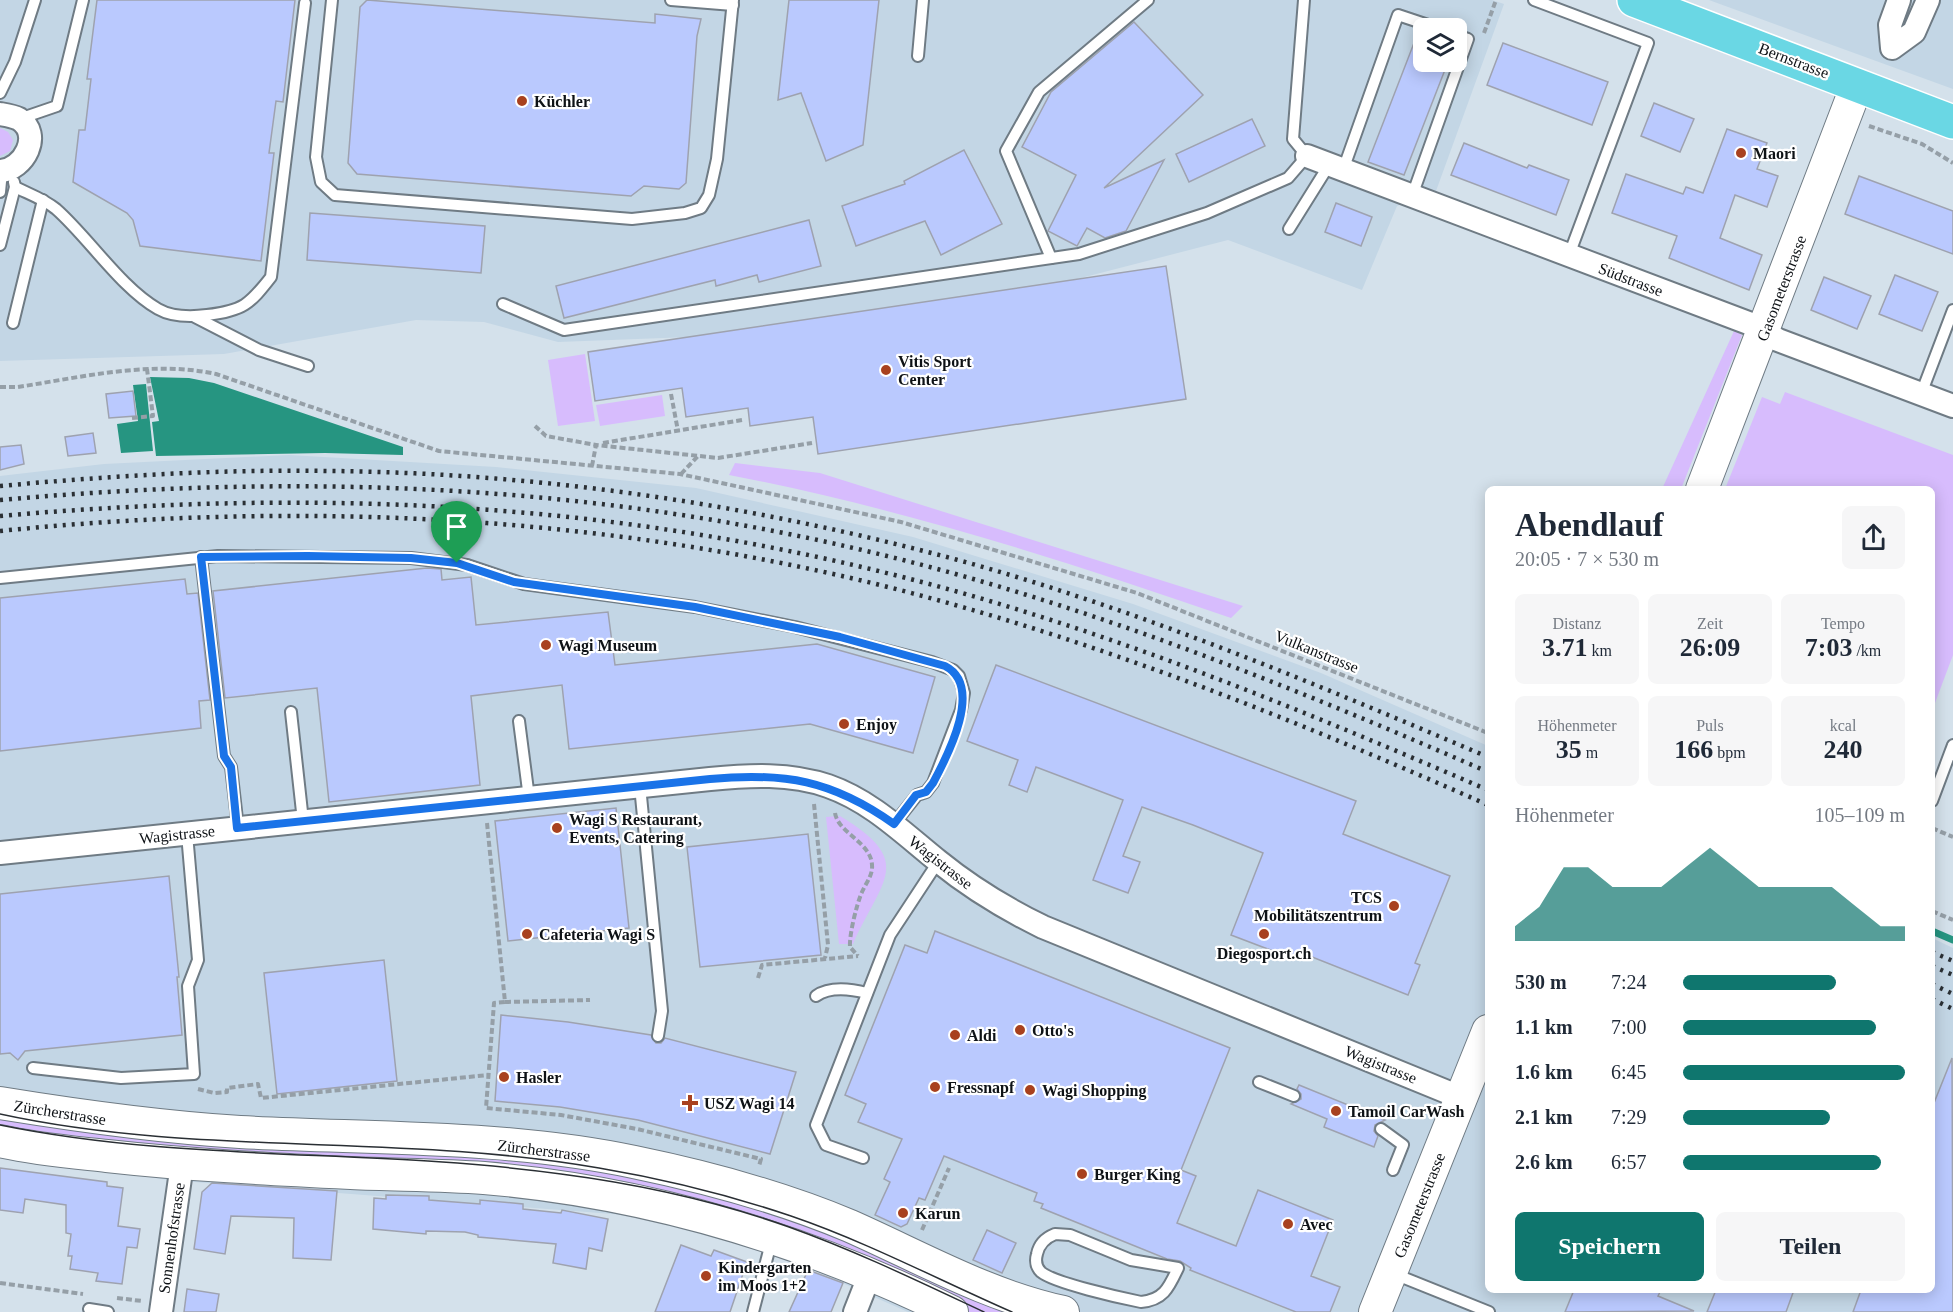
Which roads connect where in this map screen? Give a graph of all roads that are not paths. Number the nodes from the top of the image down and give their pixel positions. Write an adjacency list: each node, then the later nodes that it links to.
1 (35, 0): 18 (lane)
2 (83, 0): 19 (lane)
3 (332, 0): 12 (lane)
4 (671, 0): 12 (lane)
5 (923, 0): 15 (lane)
6 (1148, 0): 29 (lane)
7 (1305, 0): 21 (lane)
8 (1534, 0): 28 (lane)
9 (1634, 0): 17 (main road, Bernstrasse)
10 (1899, 0): 11 (street)
11 (1928, 0)
12 (733, 2)
13 (305, 3): 32 (lane)
14 (1413, 20): 22 (lane)
15 (918, 56)
16 (1456, 72): 24 (lane)
17 (1857, 85): 20 (main road, Bernstrasse); 34 (main road, Gasometerstrasse)
18 (0, 93)
19 (9, 116): 23 (street)
20 (1953, 122)
21 (1307, 156): 22 (street, Südstrasse); 29 (lane)
22 (1336, 167): 24 (street, Südstrasse); 26 (lane)
23 (5, 178): 25 (lane); 27 (lane)
24 (1412, 196): 28 (street, Südstrasse)
25 (43, 200): 32 (lane); 33 (lane)
26 (1289, 229)
27 (0, 245)
28 (1569, 255): 34 (street, Südstrasse)
29 (1051, 258): 30 (lane)
30 (503, 304)
31 (1953, 310): 36 (lane)
32 (195, 316): 35 (lane)
33 (13, 323)
34 (1764, 332): 36 (street, Südstrasse); 38 (main road, Gasometerstrasse)
35 (308, 366)
36 (1920, 394): 37 (street, Südstrasse)
37 (1953, 406)
38 (1703, 486)
39 (201, 557): 40 (lane); 48 (lane); 49 (lane)
40 (0, 578)
41 (291, 712): 47 (lane)
42 (519, 721): 46 (lane)
43 (1953, 745): 45 (lane)
44 (640, 786): 46 (street, Wagistrasse); 48 (street, Wagistrasse); 55 (lane)
45 (1935, 793)
46 (529, 798): 47 (street, Wagistrasse)
47 (303, 821): 49 (street, Wagistrasse)
48 (894, 824): 52 (street, Wagistrasse)
49 (237, 828): 50 (street, Wagistrasse)
50 (186, 834): 51 (street, Wagistrasse); 57 (lane)
51 (0, 853)
52 (938, 861): 53 (lane); 60 (street, Wagistrasse)
53 (867, 993): 54 (lane); 64 (lane)
54 (816, 996)
55 (658, 1036)
56 (1485, 1039): 60 (main road, Gasometerstrasse)
57 (33, 1068)
58 (1259, 1082): 59 (lane)
59 (1294, 1096)
60 (1462, 1098): 69 (main road, Gasometerstrasse)
61 (0, 1103): 77 (main road, Zürcherstrasse)
62 (1381, 1129): 66 (lane)
63 (0, 1141): 65 (main road, Zürcherstrasse)
64 (863, 1158)
65 (182, 1164): 67 (main road, Zürcherstrasse); 73 (street, Sonnenhofstrasse)
66 (1393, 1170)
67 (773, 1236): 70 (main road, Zürcherstrasse); 74 (lane)
68 (1077, 1238): 68 (lane)
69 (1392, 1273): 78 (main road, Gasometerstrasse); 79 (lane)
70 (870, 1274): 75 (street); 76 (main road, Zürcherstrasse)
71 (89, 1309): 72 (lane)
72 (108, 1312)
73 (160, 1312)
74 (753, 1312)
75 (855, 1312)
76 (952, 1312)
77 (1063, 1312)
78 (1375, 1312)
79 (1489, 1312)

